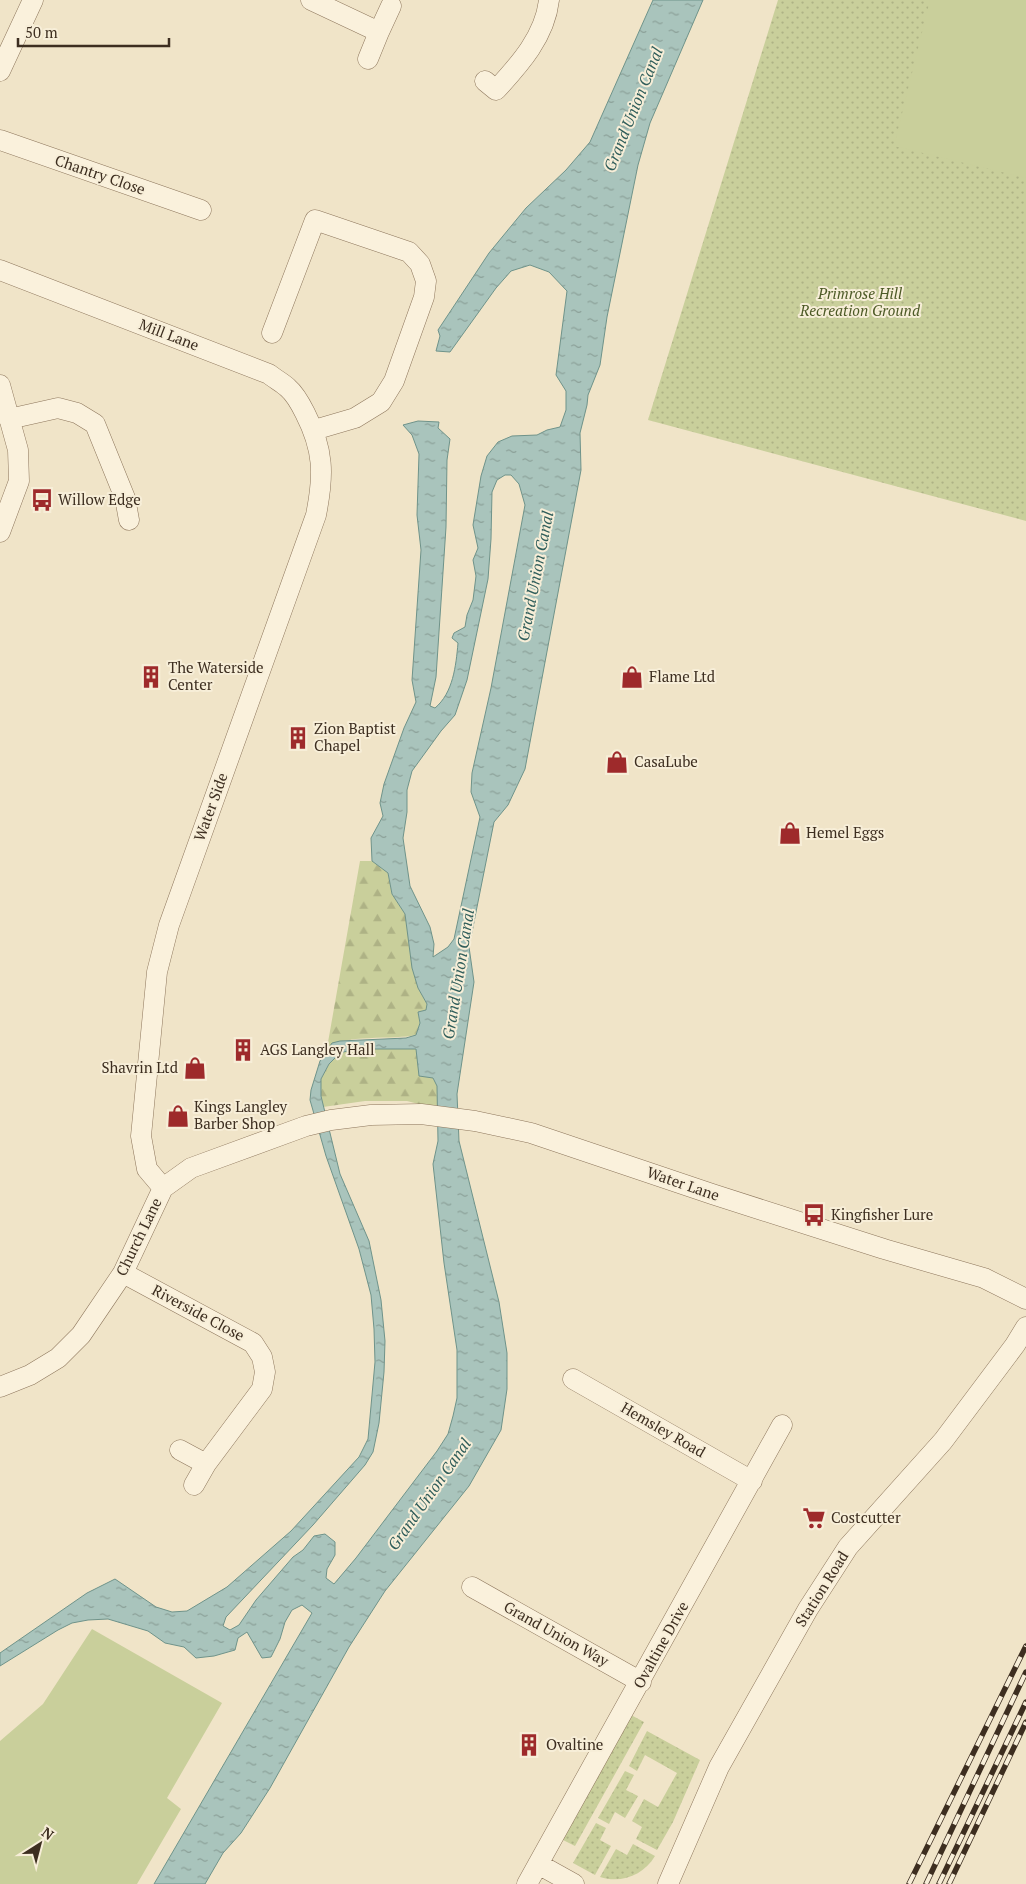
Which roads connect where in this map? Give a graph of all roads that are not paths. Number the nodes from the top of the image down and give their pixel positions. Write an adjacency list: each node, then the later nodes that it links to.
1 (33, 0): 7 (street)
2 (311, 0): 5 (street)
3 (549, 0): 8 (street)
4 (391, 6): 5 (street)
5 (379, 32): 6 (street)
6 (368, 59)
7 (0, 71)
8 (496, 90)
9 (0, 140): 10 (street, Chantry Close)
10 (200, 210)
11 (0, 270): 15 (street, Mill Lane)
12 (272, 333): 15 (street)
13 (0, 385): 14 (street)
14 (9, 419): 16 (street); 17 (street)
15 (314, 430): 19 (street, Water Side)
16 (129, 520)
17 (0, 532)
18 (331, 1120): 19 (street, Church Lane); 21 (street, Water Lane)
19 (163, 1188): 20 (street, Church Lane)
20 (123, 1273): 24 (street, Church Lane); 27 (street, Riverside Close)
21 (1026, 1299)
22 (1026, 1327): 35 (street, Station Road)
23 (573, 1380): 28 (street, Hemsley Road)
24 (0, 1387)
25 (782, 1425): 28 (street, Ovaltine Drive)
26 (180, 1450): 27 (street)
27 (206, 1464): 29 (street, Riverside Close)
28 (752, 1481): 31 (street, Ovaltine Drive)
29 (194, 1485)
30 (472, 1587): 31 (street, Grand Union Way)
31 (641, 1682): 32 (street, Ovaltine Drive)
32 (538, 1864): 33 (street, Ovaltine Drive); 34 (street)
33 (527, 1884)
34 (574, 1884)
35 (668, 1884)

